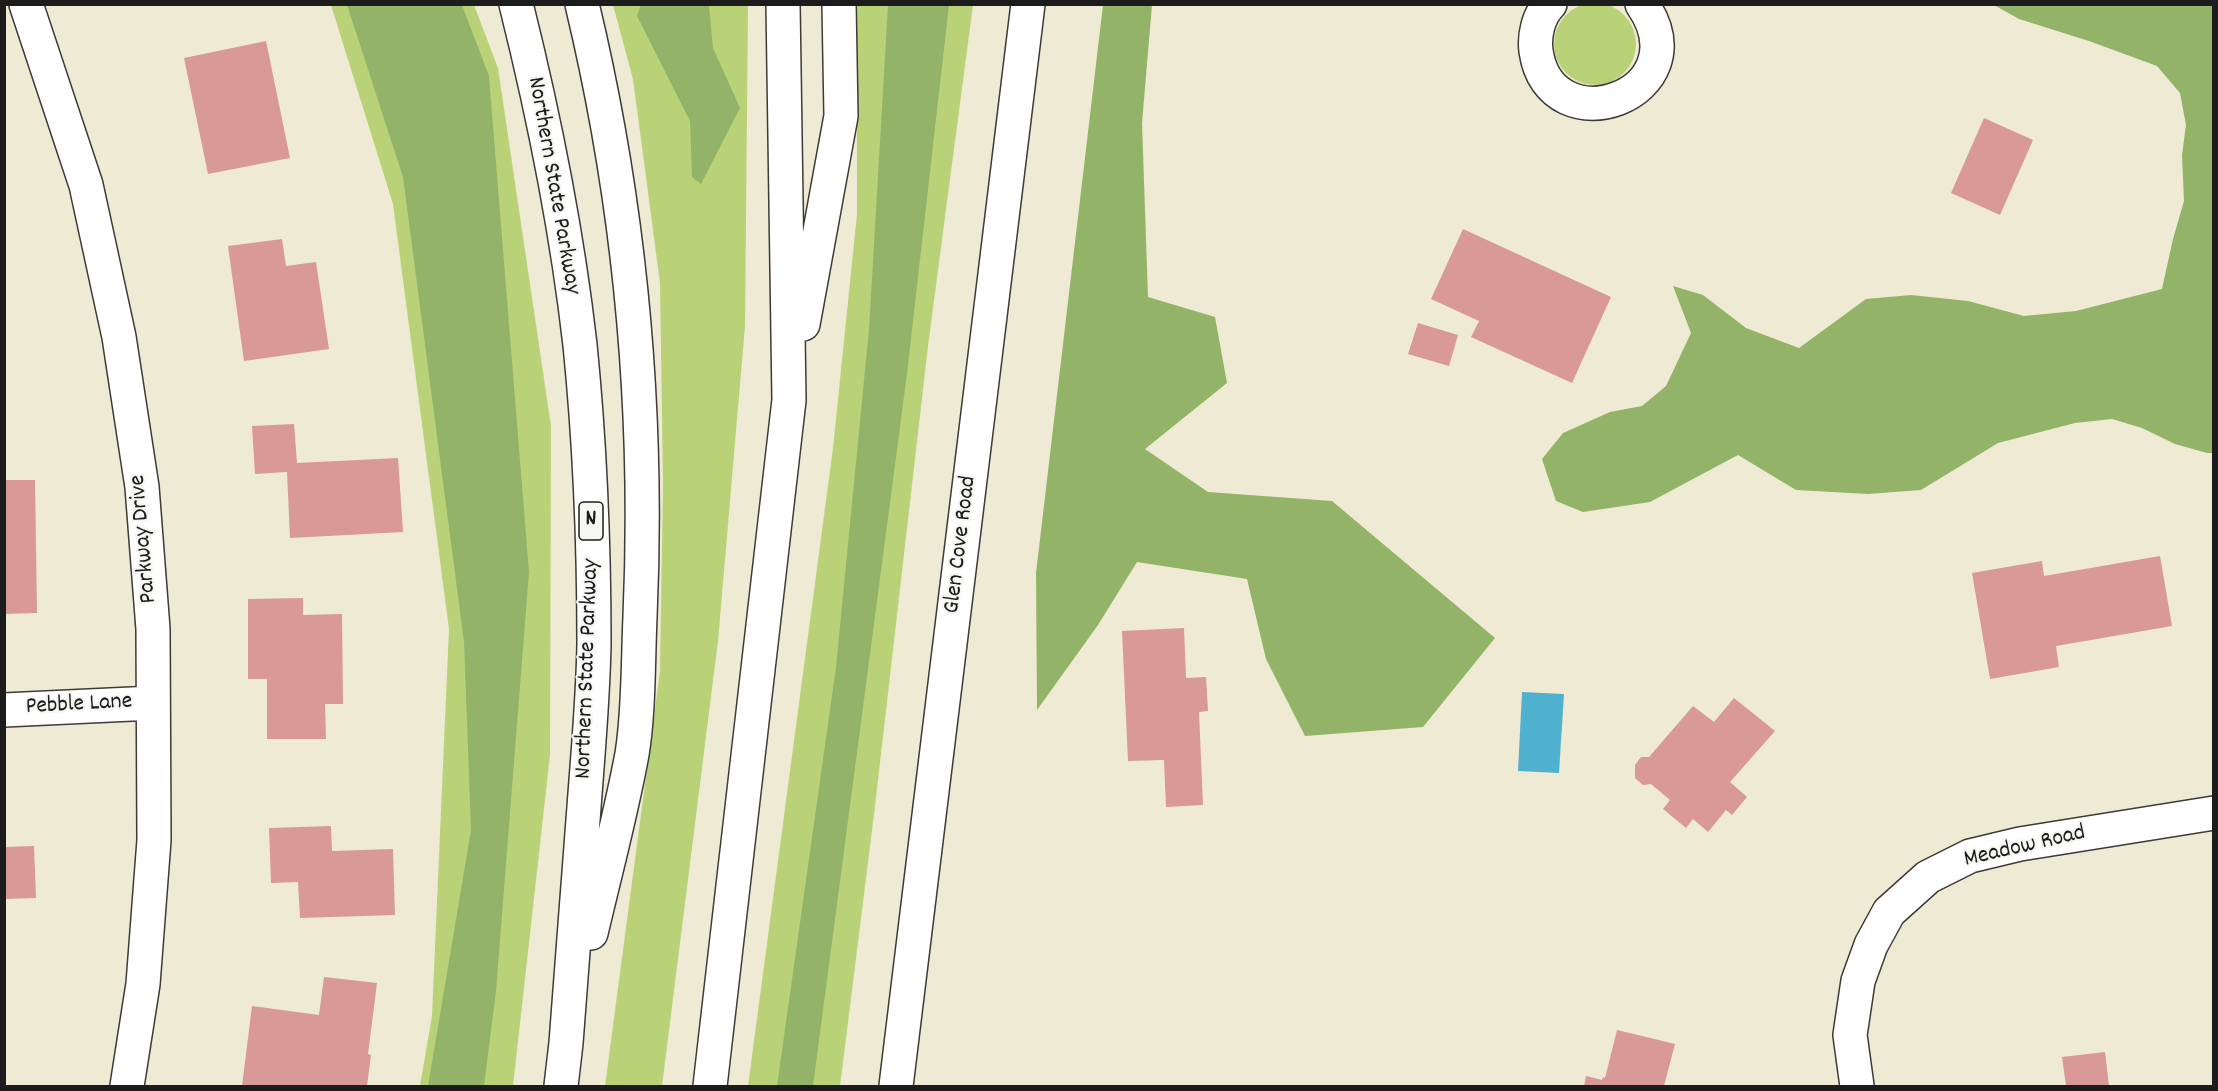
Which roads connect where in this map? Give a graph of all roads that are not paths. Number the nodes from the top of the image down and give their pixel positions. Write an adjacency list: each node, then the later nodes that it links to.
1 (26, 4): 10 (main road, Parkway Drive)
2 (516, 4): 13 (main road, Northern State Parkway / N)
3 (582, 4): 13 (main road)
4 (783, 4): 9 (main road)
5 (839, 4): 9 (main road)
6 (1028, 4): 17 (main road, Glen Cove Road)
7 (1550, 4): 8 (main road)
8 (1642, 4)
9 (789, 400): 16 (main road)
10 (153, 703): 11 (main road, Pebble Lane); 14 (main road, Parkway Drive)
11 (4, 710)
12 (2214, 813): 18 (main road, Meadow Road)
13 (566, 1043): 15 (main road, Northern State Parkway / N)
14 (127, 1086)
15 (561, 1086)
16 (710, 1086)
17 (896, 1086)
18 (1857, 1086)

